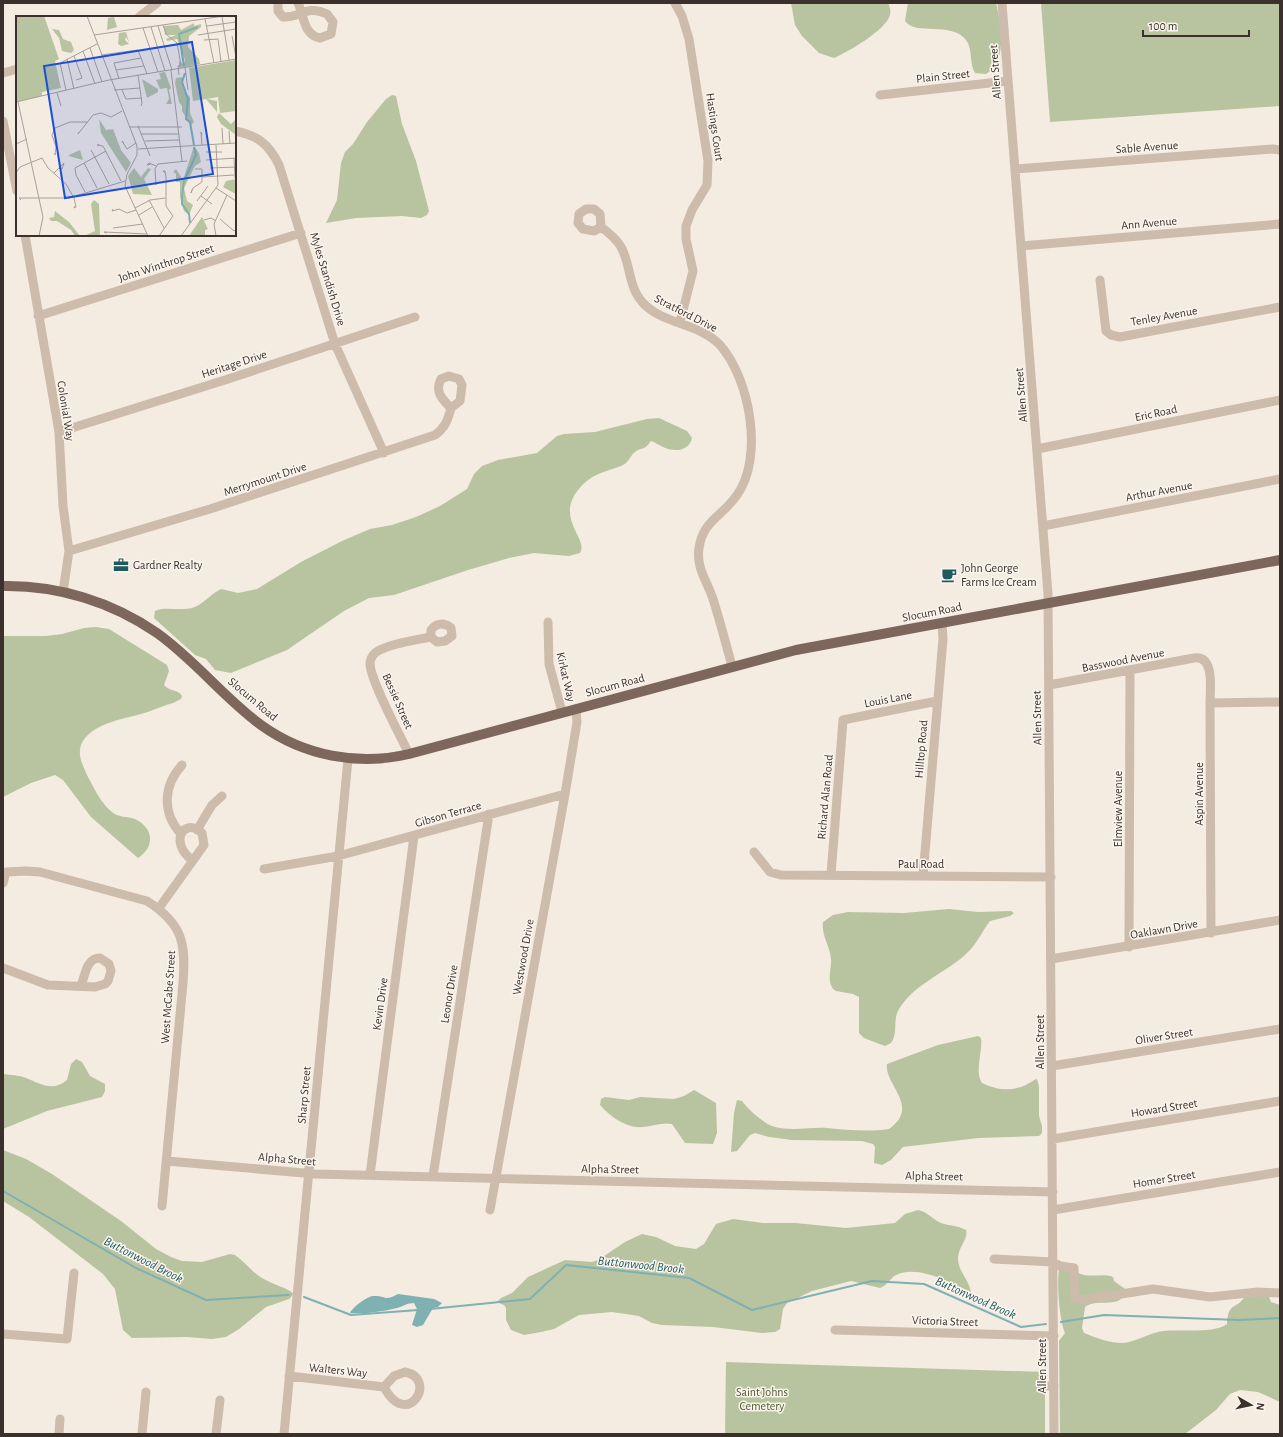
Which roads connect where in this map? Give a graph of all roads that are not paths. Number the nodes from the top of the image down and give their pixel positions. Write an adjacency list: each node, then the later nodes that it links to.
1 (157, 3): 6 (street)
2 (278, 3): 3 (street)
3 (298, 3)
4 (674, 3): 25 (street, Hastings Court)
5 (1002, 3): 9 (street, Allen Street)
6 (140, 16)
7 (16, 69): 8 (street)
8 (3, 73)
9 (1008, 81): 10 (street, Plain Street); 14 (street, Allen Street)
10 (880, 95)
11 (3, 121): 15 (street)
12 (236, 131): 18 (street, Myles Standish Drive)
13 (1280, 150): 14 (street, Sable Avenue)
14 (1015, 169): 20 (street, Allen Street)
15 (16, 186)
16 (1280, 224): 20 (street, Ann Avenue)
17 (602, 226): 25 (street, Stratford Drive)
18 (301, 234): 23 (street, John Winthrop Street); 26 (street, Myles Standish Drive)
19 (25, 236): 23 (street, Colonial Way)
20 (1021, 246): 30 (street, Allen Street)
21 (1100, 280): 22 (street, Tenley Avenue)
22 (1280, 307)
23 (38, 316): 29 (street, Colonial Way)
24 (415, 317): 26 (street, Heritage Drive)
25 (680, 322): 43 (street, Stratford Drive)
26 (335, 344): 29 (street, Heritage Drive); 31 (street, Myles Standish Drive)
27 (1280, 400): 30 (street, Eric Road)
28 (451, 408): 31 (street, Merrymount Drive)
29 (59, 432): 34 (street, Colonial Way)
30 (1037, 449): 33 (street, Allen Street)
31 (384, 453): 34 (street, Merrymount Drive)
32 (1280, 479): 33 (street, Arthur Avenue)
33 (1043, 526): 38 (street, Allen Street)
34 (69, 551): 37 (street, Colonial Way)
35 (1280, 560): 38 (main road, Slocum Road)
36 (3, 586): 37 (main road, Slocum Road)
37 (63, 592): 53 (main road, Slocum Road)
38 (1048, 603): 40 (main road, Slocum Road); 45 (street, Allen Street)
39 (548, 622): 50 (street, Kirkat Way)
40 (942, 623): 43 (main road, Slocum Road); 46 (street, Hilltop Road)
41 (431, 637): 52 (street, Bessie Street)
42 (1202, 658): 44 (street, Basswood Avenue); 48 (street, Aspin Avenue)
43 (732, 666): 49 (main road, Slocum Road)
44 (1130, 671): 45 (street, Basswood Avenue); 73 (street, Elmview Avenue)
45 (1049, 685): 68 (street, Allen Street)
46 (937, 701): 51 (street, Louis Lane); 67 (street, Hilltop Road)
47 (1280, 702): 48 (street)
48 (1210, 703): 72 (street, Aspin Avenue)
49 (576, 709): 50 (main road, Slocum Road); 55 (street, Westwood Drive)
50 (562, 712): 52 (main road, Slocum Road)
51 (843, 720): 66 (street, Richard Alan Road)
52 (408, 754): 53 (main road, Slocum Road)
53 (348, 759): 62 (street, Sharp Street)
54 (182, 765): 59 (street)
55 (565, 794): 57 (street, Gibson Terrace); 86 (street, Westwood Drive)
56 (222, 796): 58 (street)
57 (489, 814): 60 (street, Gibson Terrace); 85 (street, Leonor Drive)
58 (196, 830): 59 (street); 63 (street)
59 (181, 834): 63 (street)
60 (414, 836): 62 (street, Gibson Terrace); 84 (street, Kevin Drive)
61 (754, 852): 66 (street, Paul Road)
62 (338, 856): 64 (street, Gibson Terrace); 83 (street, Sharp Street)
63 (192, 860): 70 (street)
64 (264, 869)
65 (5, 870): 69 (street, West McCabe Street); 70 (street, West McCabe Street)
66 (831, 875): 67 (street, Paul Road)
67 (923, 876): 68 (street, Paul Road)
68 (1051, 877): 74 (street, Allen Street)
69 (3, 883)
70 (159, 908): 81 (street, West McCabe Street)
71 (1280, 920): 72 (street, Oaklawn Drive)
72 (1211, 933): 73 (street, Oaklawn Drive)
73 (1129, 947): 74 (street, Oaklawn Drive)
74 (1051, 959): 78 (street, Allen Street)
75 (3, 968): 76 (street)
76 (81, 986)
77 (1280, 1029): 78 (street, Oliver Street)
78 (1052, 1066): 80 (street, Allen Street)
79 (1280, 1101): 80 (street, Howard Street)
80 (1053, 1139): 87 (street, Allen Street)
81 (167, 1161): 83 (street, Alpha Street); 88 (street, West McCabe Street)
82 (1280, 1172): 90 (street, Homer Street)
83 (309, 1174): 84 (street, Alpha Street); 98 (street, Sharp Street)
84 (370, 1175): 85 (street, Alpha Street)
85 (432, 1176): 86 (street, Alpha Street)
86 (494, 1178): 87 (street, Alpha Street); 89 (street, Westwood Drive)
87 (1053, 1192): 90 (street, Allen Street)
88 (162, 1206)
89 (490, 1210)
90 (1053, 1210): 92 (street, Allen Street)
91 (994, 1259): 92 (street)
92 (1053, 1262): 94 (street); 97 (street, Allen Street)
93 (74, 1272): 96 (street)
94 (1280, 1293)
95 (835, 1330): 97 (street, Victoria Street)
96 (3, 1334)
97 (1054, 1336): 100 (street, Allen Street)
98 (289, 1376): 101 (street, Walters Way); 108 (street, Sharp Street)
99 (1042, 1386): 100 (street)
100 (1054, 1386): 109 (street, Allen Street)
101 (384, 1387)
102 (146, 1392): 106 (street)
103 (220, 1400): 107 (street)
104 (60, 1419): 105 (street)
105 (59, 1434)
106 (142, 1434)
107 (216, 1434)
108 (284, 1434)
109 (1054, 1434)

